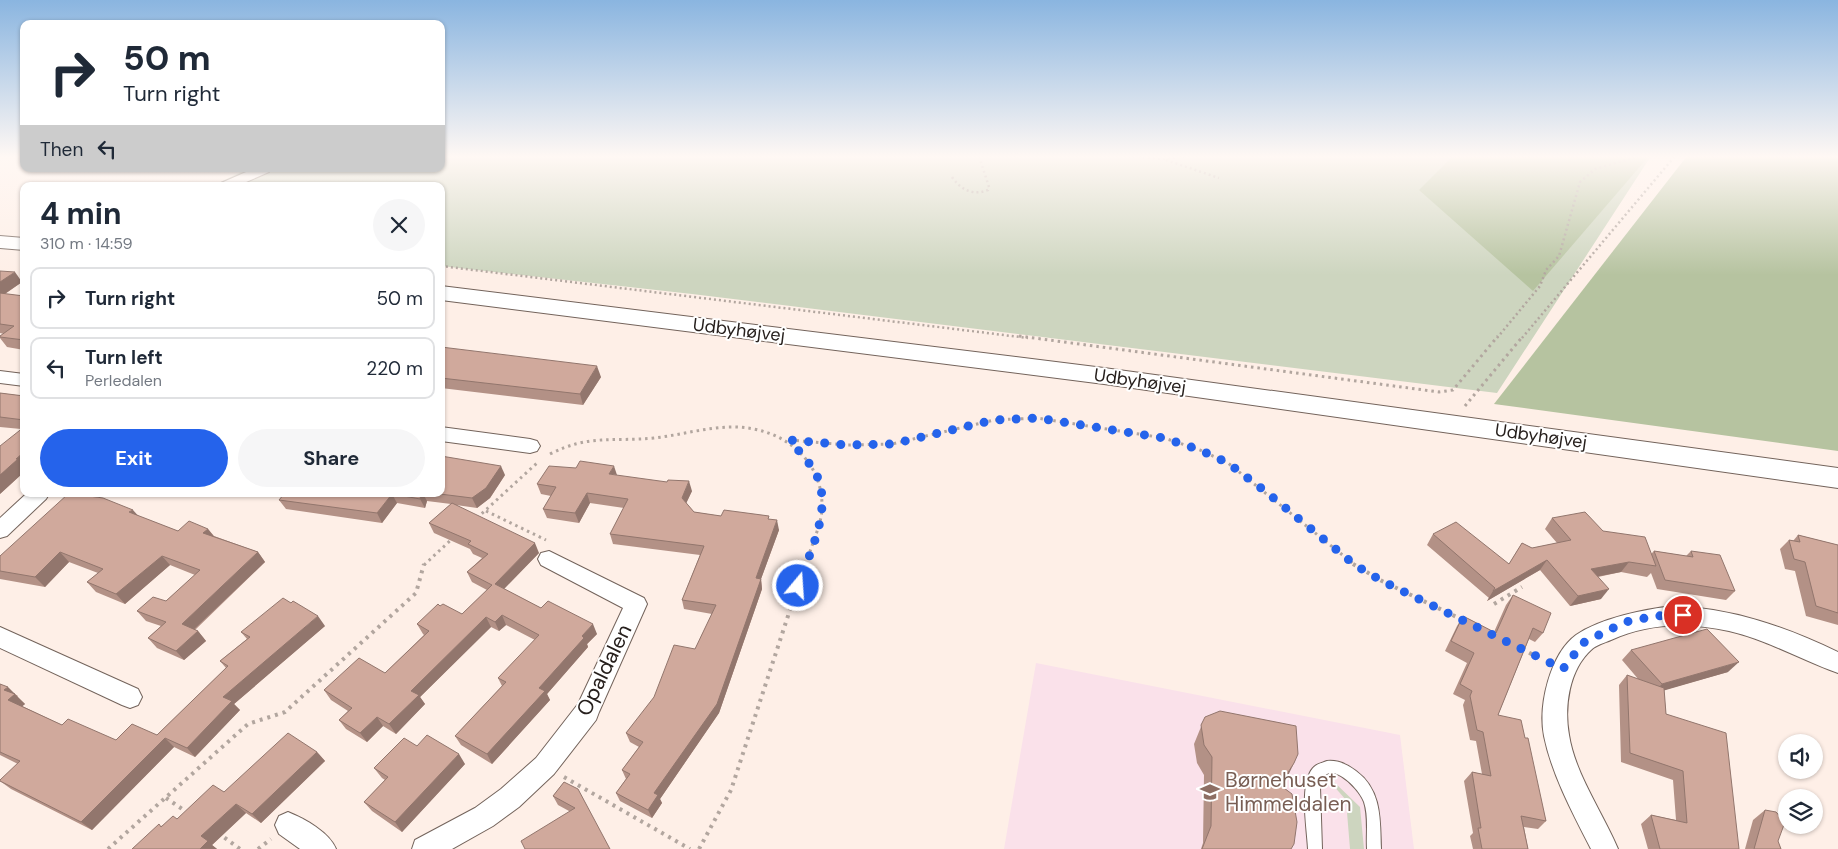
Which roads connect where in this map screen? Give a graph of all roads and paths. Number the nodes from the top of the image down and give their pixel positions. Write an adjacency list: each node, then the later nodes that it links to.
1 (1576, 196): 5 (path)
2 (1642, 196): 9 (path)
3 (0, 242): 4 (street)
4 (20, 244)
5 (445, 266)
6 (445, 293): 9 (street, Udbyhøjvej)
7 (0, 377): 8 (street)
8 (20, 380)
9 (1472, 426): 13 (street, Udbyhøjvej)
10 (445, 435): 12 (street)
11 (790, 440): 15 (path); 22 (path); 38 (path)
12 (530, 446)
13 (1838, 478)
14 (36, 497): 17 (street)
15 (486, 511): 16 (path); 19 (path)
16 (472, 522)
17 (0, 530)
18 (458, 534): 29 (path)
19 (549, 559): 28 (street, Opaldalen)
20 (1522, 587): 21 (path)
21 (1494, 604)
22 (1468, 623)
23 (0, 637): 27 (street)
24 (1520, 648): 26 (path)
25 (1838, 664): 26 (street)
26 (1563, 669): 41 (street)
27 (130, 697)
28 (545, 766): 36 (street, Opaldalen); 37 (path)
29 (166, 798): 30 (path); 33 (path)
30 (196, 818)
31 (288, 825): 35 (street)
32 (210, 828): 34 (path)
33 (108, 849)
34 (240, 849)
35 (323, 849)
36 (425, 849)
37 (690, 849)
38 (700, 849)
39 (1315, 849): 40 (lane)
40 (1374, 849)
41 (1604, 849)

